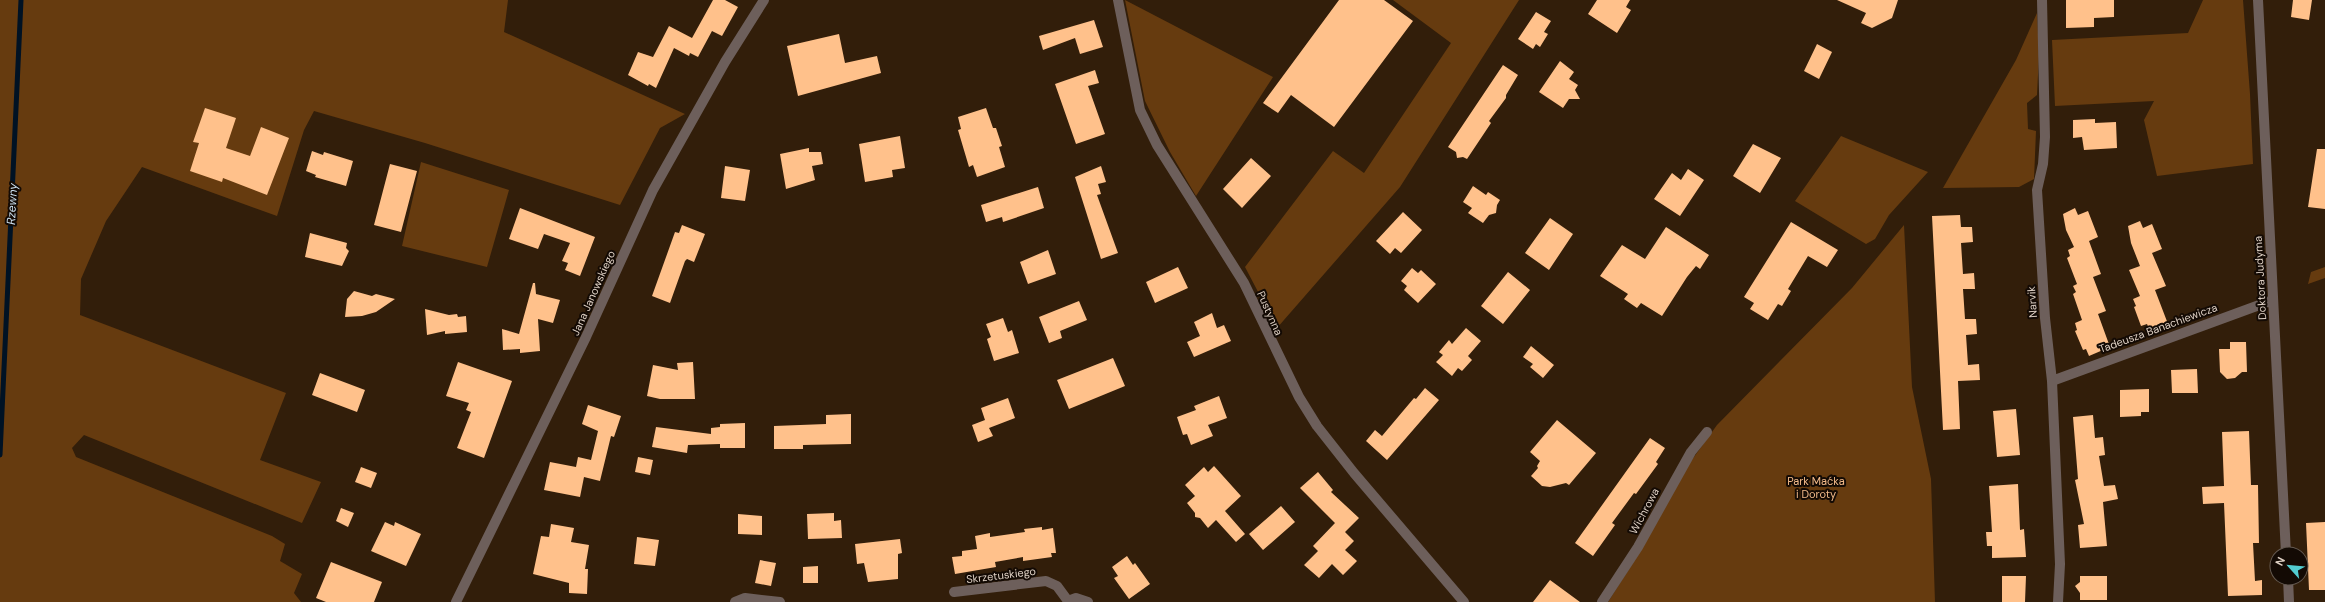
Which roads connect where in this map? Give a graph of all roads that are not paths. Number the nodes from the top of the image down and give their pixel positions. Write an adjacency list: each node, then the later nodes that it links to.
1 (764, 0): 12 (street, Jana Janowskiego)
2 (1118, 0): 16 (street, Pustynna)
3 (2042, 0): 6 (street, Narvik)
4 (2258, 0): 5 (street, Doktora Judyma)
5 (2273, 300): 6 (street, Tadeusza Banachiewicza); 8 (street, Doktora Judyma)
6 (2052, 381): 18 (street, Narvik)
7 (1707, 432): 17 (street, Wichrowa)
8 (2286, 546)
9 (2288, 586): 19 (street)
10 (954, 592): 11 (street, Skrzetuskiego)
11 (1067, 601): 15 (street, Skrzetuskiego)
12 (456, 602)
13 (735, 602): 14 (street)
14 (780, 602)
15 (1088, 602)
16 (1464, 602)
17 (1602, 602)
18 (2058, 602)
19 (2289, 602)

